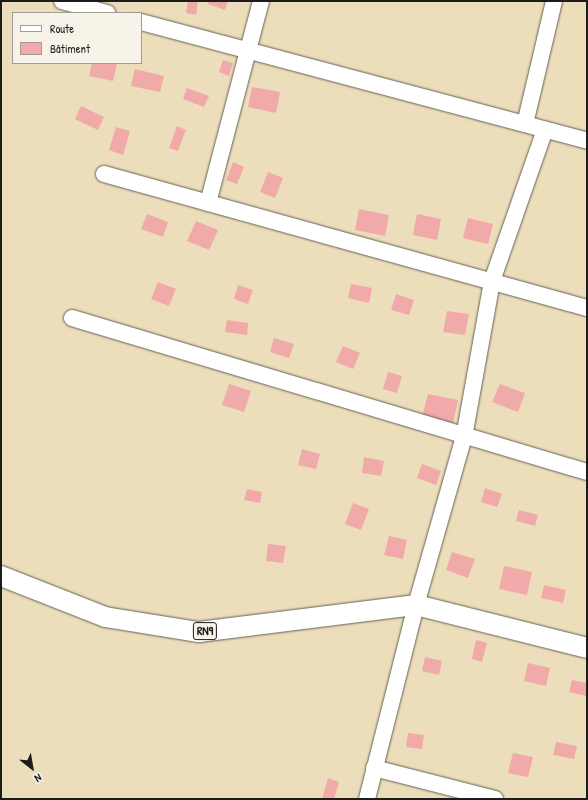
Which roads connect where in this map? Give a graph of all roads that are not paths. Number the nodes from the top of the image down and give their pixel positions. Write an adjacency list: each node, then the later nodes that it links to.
1 (62, 1): 4 (street)
2 (261, 1): 6 (street)
3 (554, 1): 7 (street)
4 (103, 12)
5 (142, 22): 6 (street)
6 (248, 50): 7 (street); 11 (street)
7 (524, 124): 8 (street)
8 (545, 130): 9 (street); 12 (street)
9 (587, 141)
10 (104, 174): 11 (street)
11 (208, 203): 12 (street)
12 (492, 282): 13 (street); 15 (street)
13 (587, 308)
14 (72, 318): 15 (street)
15 (464, 437): 16 (street); 18 (street)
16 (587, 472)
17 (1, 576): 18 (main road, RN9)
18 (416, 605): 19 (main road, RN9); 20 (street)
19 (587, 648)
20 (374, 768): 21 (street); 22 (street)
21 (367, 799)
22 (495, 799)

